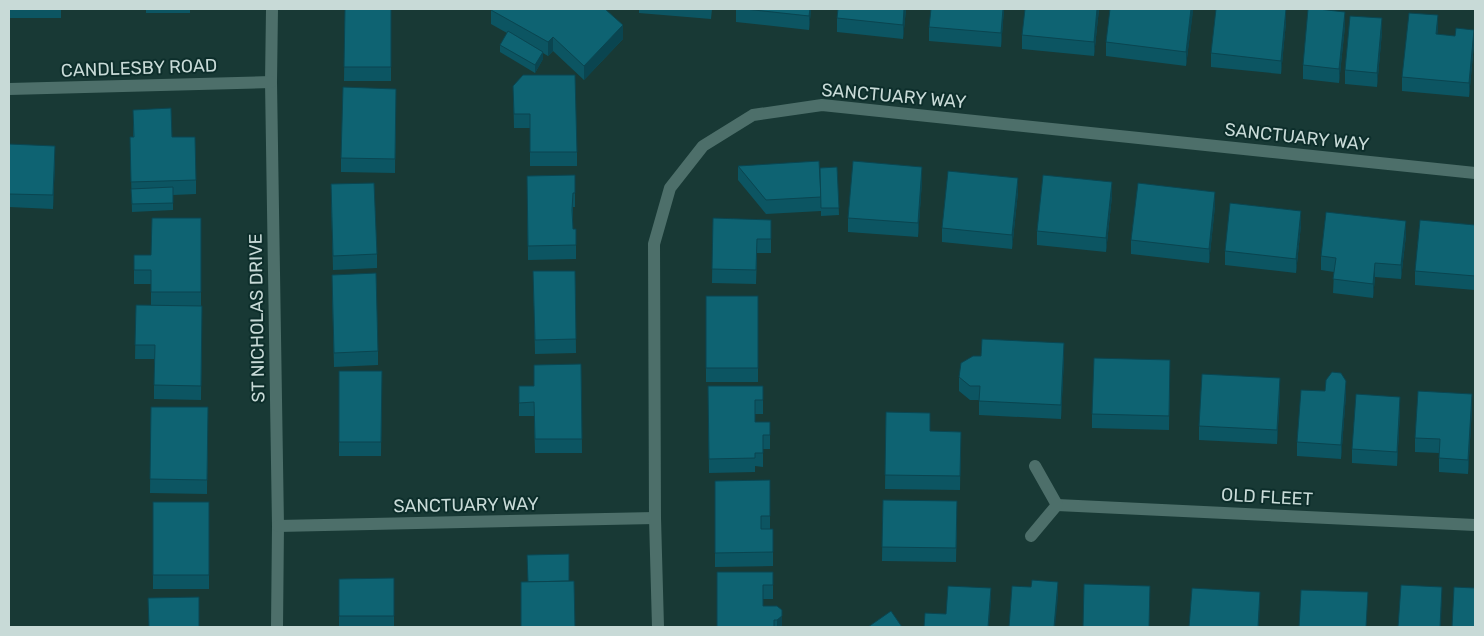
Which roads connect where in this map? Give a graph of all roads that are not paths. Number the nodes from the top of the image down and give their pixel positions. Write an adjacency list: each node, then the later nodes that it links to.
1 (272, 9): 2 (street, ST NICHOLAS DRIVE)
2 (271, 82): 3 (street, CANDLESBY ROAD); 9 (street, ST NICHOLAS DRIVE)
3 (9, 89)
4 (1475, 173): 7 (street, SANCTUARY WAY)
5 (1035, 466): 6 (street)
6 (1057, 505): 8 (street, OLD FLEET); 10 (street)
7 (655, 518): 9 (street, SANCTUARY WAY); 12 (street, SANCTUARY WAY)
8 (1475, 524)
9 (278, 526): 11 (street, ST NICHOLAS DRIVE)
10 (1031, 536)
11 (276, 627)
12 (658, 627)

